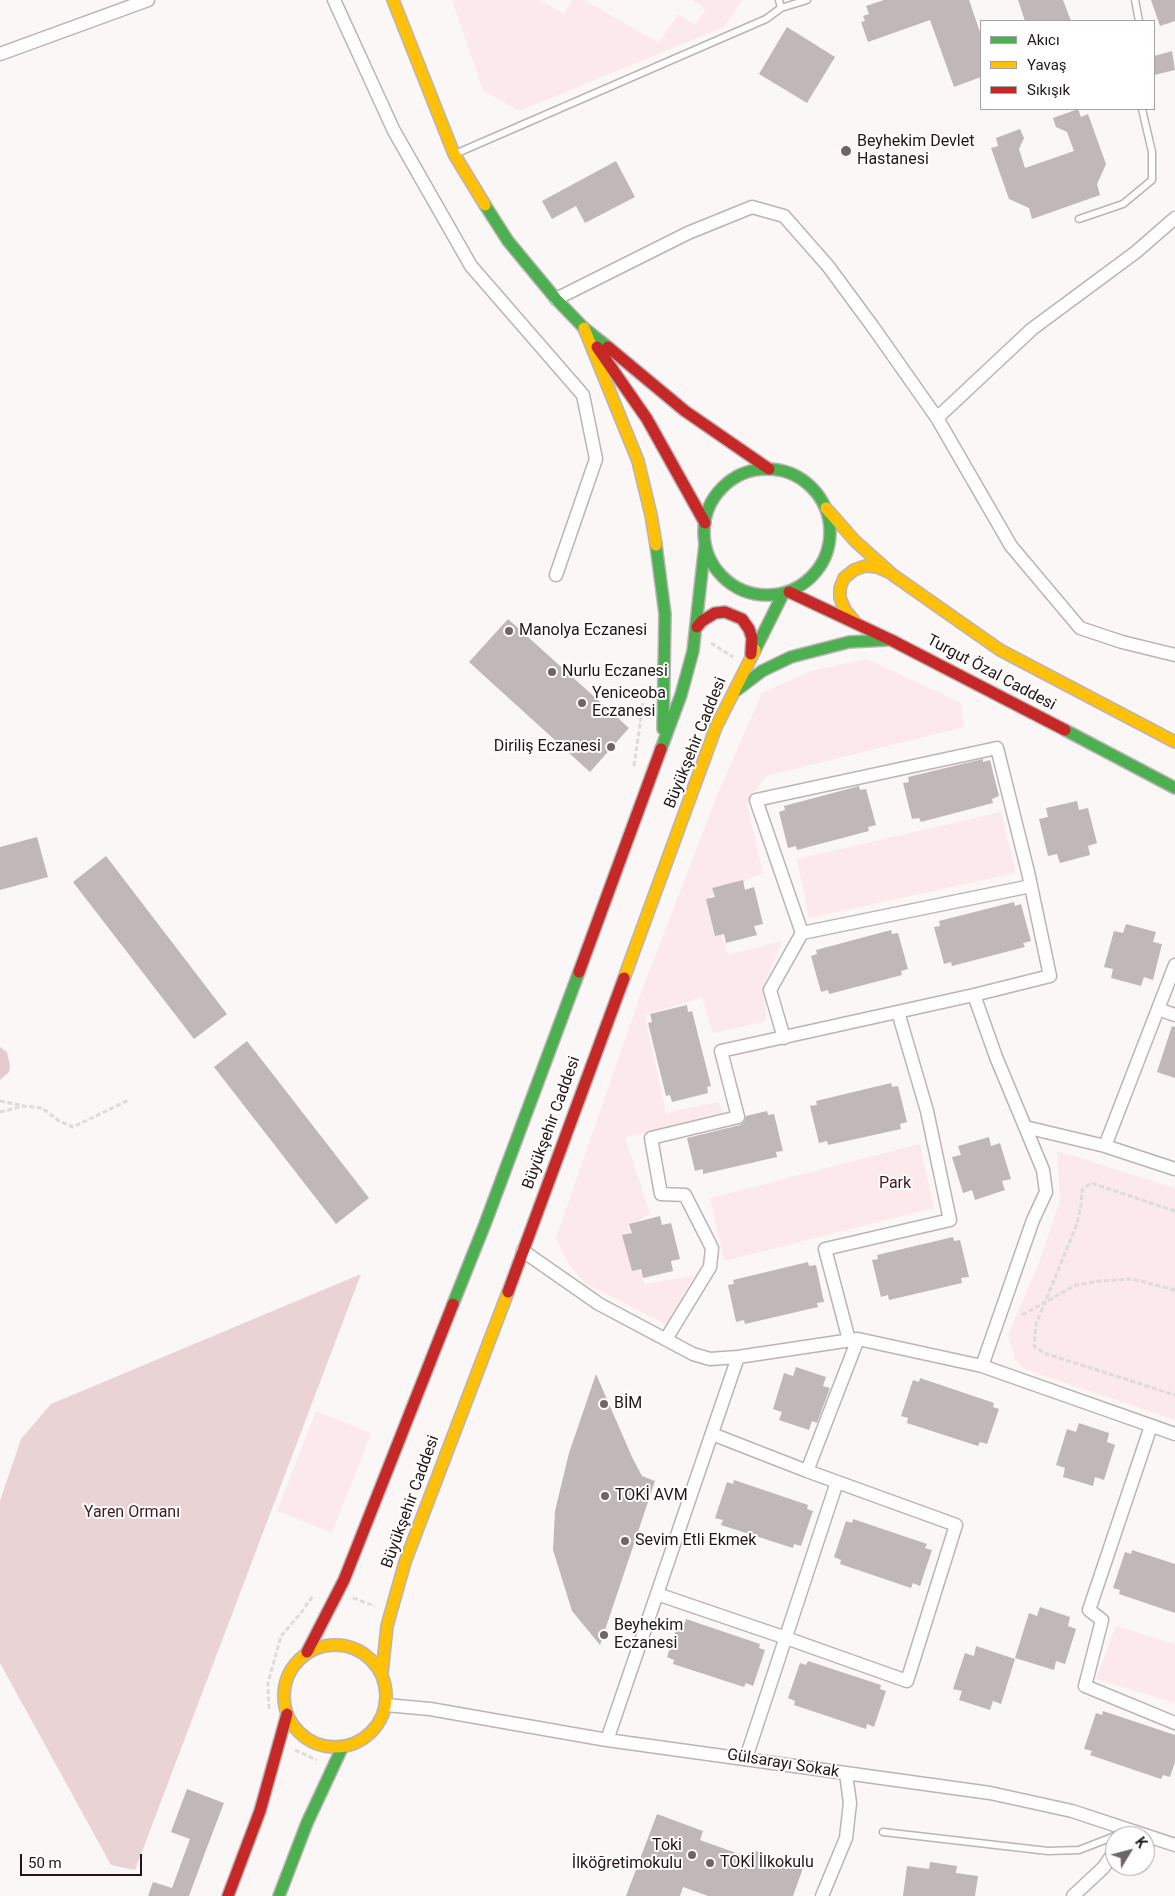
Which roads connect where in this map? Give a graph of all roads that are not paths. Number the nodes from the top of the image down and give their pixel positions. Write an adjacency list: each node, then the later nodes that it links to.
1 (148, 0): 9 (street)
2 (334, 0): 21 (street)
3 (393, 0): 11 (main road)
4 (779, 0): 7 (lane)
5 (807, 0): 7 (lane)
6 (1135, 0): 8 (lane)
7 (782, 8): 11 (lane)
8 (1139, 20)
9 (0, 54)
10 (1142, 110): 13 (lane)
11 (454, 154): 14 (main road)
12 (1175, 218): 16 (street)
13 (1079, 219)
14 (556, 300): 15 (main road); 16 (street)
15 (584, 328): 17 (main road); 19 (main road); 31 (main road)
16 (937, 418): 28 (street)
17 (769, 469): 18 (main road); 19 (main road)
18 (826, 508): 22 (main road, Turgut Özal Caddesi); 23 (main road)
19 (705, 523): 20 (main road)
20 (705, 544): 23 (main road); 25 (main road, Büyükşehir Caddesi)
21 (556, 575)
22 (893, 575): 24 (main road); 30 (main road, Turgut Özal Caddesi)
23 (786, 593): 24 (main road, Turgut Özal Caddesi); 27 (main road, Büyükşehir Caddesi)
24 (856, 623): 26 (main road, Turgut Özal Caddesi)
25 (696, 630): 27 (main road); 31 (main road, Büyükşehir Caddesi)
26 (890, 640): 29 (main road); 32 (main road, Turgut Özal Caddesi)
27 (751, 654): 29 (main road, Büyükşehir Caddesi)
28 (1175, 656)
29 (731, 695): 44 (main road, Büyükşehir Caddesi)
30 (1175, 742)
31 (663, 744): 56 (main road, Büyükşehir Caddesi)
32 (1175, 788)
33 (1031, 886): 34 (street); 34 (street); 36 (street)
34 (802, 933): 40 (street)
35 (1175, 964): 37 (street)
36 (974, 995): 38 (street); 41 (street)
37 (1158, 1009): 39 (street); 42 (street)
38 (898, 1012): 40 (street); 46 (street)
39 (1175, 1015)
40 (784, 1038): 45 (street)
41 (1025, 1127): 42 (street); 48 (street)
42 (1105, 1146): 43 (street)
43 (1175, 1169)
44 (522, 1251): 45 (street); 57 (main road, Büyükşehir Caddesi)
45 (666, 1338): 47 (street)
46 (854, 1340): 47 (street); 48 (street); 52 (street)
47 (738, 1357): 50 (street)
48 (982, 1366): 49 (street)
49 (1151, 1426): 51 (street); 60 (street)
50 (712, 1434): 52 (street); 54 (street)
51 (1175, 1434)
52 (807, 1471): 53 (street)
53 (837, 1482): 55 (street); 55 (street)
54 (657, 1594): 55 (street); 61 (street)
55 (786, 1638): 63 (street)
56 (307, 1652): 57 (main road); 59 (main road)
57 (382, 1673): 58 (main road)
58 (386, 1705): 61 (street, Gülsarayı Sokak); 62 (main road)
59 (287, 1714): 62 (main road); 71 (main road)
60 (1175, 1723)
61 (607, 1740): 63 (street, Gülsarayı Sokak)
62 (342, 1748): 72 (main road)
63 (746, 1758): 64 (street, Gülsarayı Sokak)
64 (846, 1774): 65 (street, Gülsarayı Sokak); 73 (street)
65 (1109, 1826)
66 (882, 1832): 67 (lane)
67 (1105, 1840)
68 (1155, 1840): 69 (street, Gülsarayı Sokak)
69 (1175, 1845)
70 (1105, 1864): 74 (street)
71 (228, 1896)
72 (279, 1896)
73 (822, 1896)
74 (1073, 1896)

